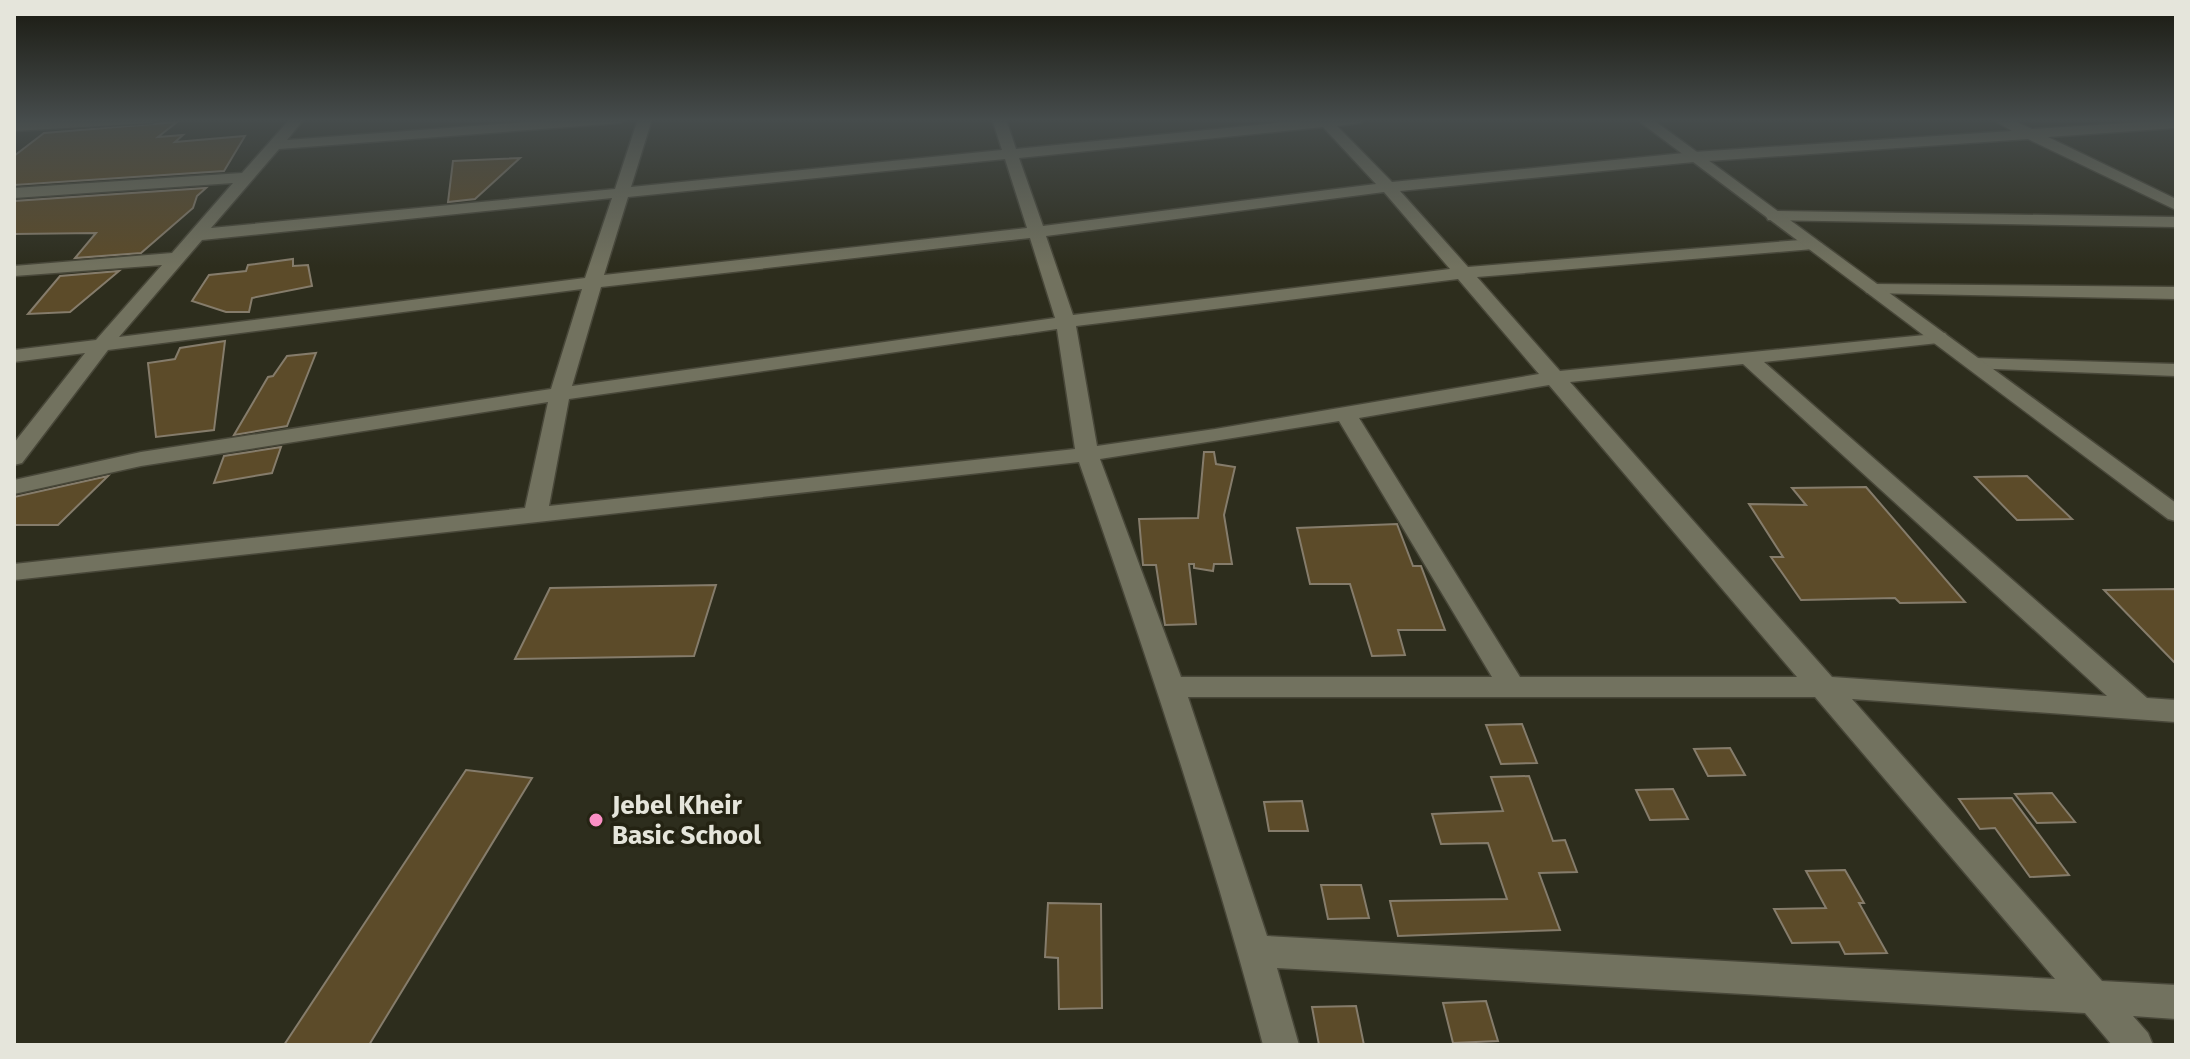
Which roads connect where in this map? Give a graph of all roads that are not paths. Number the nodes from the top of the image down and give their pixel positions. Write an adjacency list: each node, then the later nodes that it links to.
1 (255, 168): 9 (street)
2 (629, 168): 12 (street)
3 (857, 168): 12 (street)
4 (1016, 168): 18 (street)
5 (1371, 168): 10 (street)
6 (1578, 168): 10 (street)
7 (1709, 168): 16 (street)
8 (2100, 168): 14 (street)
9 (247, 177): 13 (street); 19 (street)
10 (1388, 187): 18 (street); 23 (street)
11 (2176, 191): 14 (street)
12 (621, 192): 19 (street); 24 (street)
13 (14, 193)
14 (2150, 193): 15 (street)
15 (2176, 205)
16 (1774, 216): 17 (street); 20 (street)
17 (2176, 222)
18 (1039, 232): 24 (street); 27 (street)
19 (197, 235): 21 (street)
20 (1813, 244): 23 (street); 25 (street)
21 (177, 258): 22 (street); 29 (street)
22 (14, 271)
23 (1463, 273): 27 (street); 34 (street)
24 (593, 282): 29 (street); 35 (street)
25 (1873, 289): 26 (street); 28 (street)
26 (2176, 293)
27 (1066, 322): 35 (street); 37 (street)
28 (1938, 337): 31 (street); 32 (street)
29 (100, 347): 30 (street); 38 (street)
30 (14, 356)
31 (1747, 357): 34 (street); 46 (street)
32 (1975, 364): 33 (street); 41 (street)
33 (2176, 370)
34 (1554, 378): 36 (street); 45 (street)
35 (560, 394): 39 (street); 40 (street)
36 (1345, 413): 37 (street); 44 (street)
37 (1087, 454): 40 (street); 43 (street)
38 (14, 458)
39 (14, 487)
40 (536, 513): 42 (street)
41 (2176, 514)
42 (14, 572)
43 (1171, 687): 44 (street); 48 (street)
44 (1512, 687): 45 (street)
45 (1823, 687): 46 (street); 49 (street)
46 (2139, 708): 47 (street)
47 (2176, 711)
48 (1255, 951): 49 (street); 51 (street)
49 (2092, 996): 50 (street); 52 (street)
50 (2176, 1002)
51 (1281, 1045)
52 (2135, 1045)

